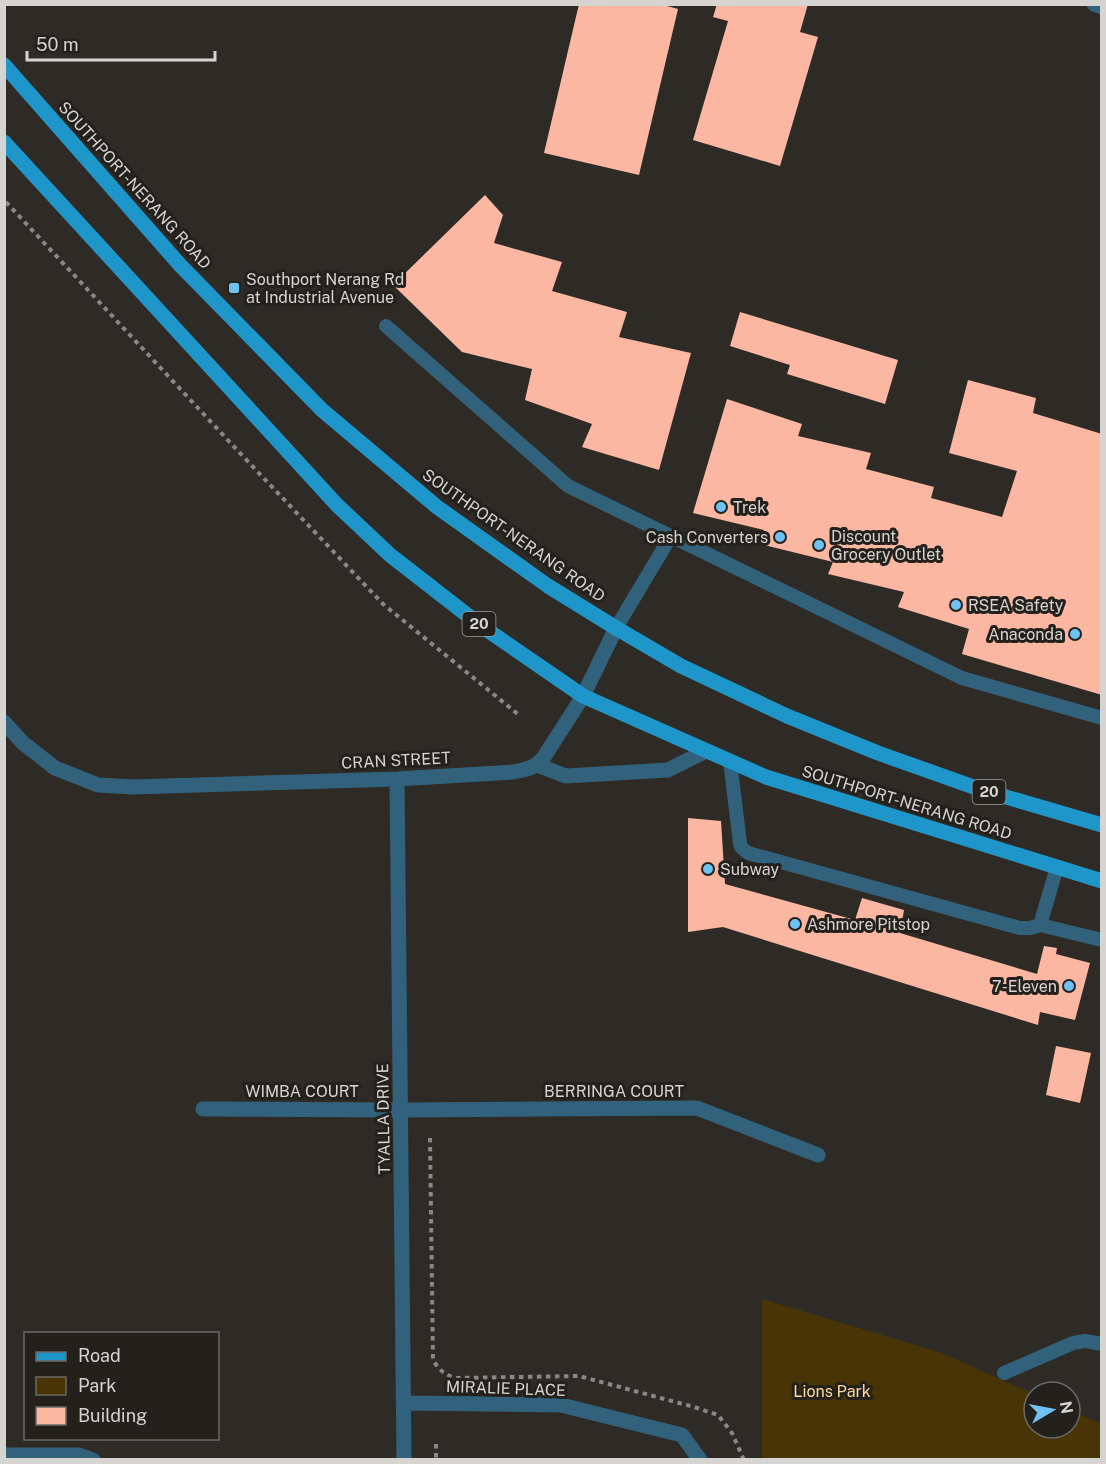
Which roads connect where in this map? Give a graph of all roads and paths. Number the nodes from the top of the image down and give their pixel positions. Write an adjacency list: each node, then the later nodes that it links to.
1 (1094, 4): 2 (street)
2 (1101, 7)
3 (4, 65): 8 (main road, SOUTHPORT-NERANG ROAD / 20)
4 (4, 142): 9 (main road, SOUTHPORT-NERANG ROAD / 20)
5 (6, 202): 10 (path)
6 (386, 326): 7 (lane)
7 (671, 536): 8 (lane); 11 (lane)
8 (616, 628): 9 (street); 17 (main road, SOUTHPORT-NERANG ROAD / 20)
9 (583, 696): 13 (main road, SOUTHPORT-NERANG ROAD / 20); 15 (street)
10 (519, 715)
11 (1101, 718)
12 (4, 722): 16 (street, CRAN STREET)
13 (706, 751): 14 (main road, SOUTHPORT-NERANG ROAD / 20); 15 (street)
14 (730, 761): 18 (main road, SOUTHPORT-NERANG ROAD / 20); 20 (lane)
15 (537, 765): 16 (street, CRAN STREET)
16 (397, 779): 23 (street, TYALLA DRIVE)
17 (1101, 825)
18 (1057, 867): 19 (main road, SOUTHPORT-NERANG ROAD / 20); 20 (lane)
19 (1101, 881)
20 (1040, 925): 21 (lane)
21 (1101, 940)
22 (203, 1109): 23 (street, WIMBA COURT)
23 (401, 1110): 25 (street, BERRINGA COURT); 29 (street, TYALLA DRIVE)
24 (430, 1138): 27 (path)
25 (818, 1155)
26 (1101, 1344): 28 (lane)
27 (433, 1360)
28 (1004, 1373)
29 (404, 1403): 33 (street, TYALLA DRIVE); 35 (street, MIRALIE PLACE)
30 (436, 1444): 34 (path)
31 (4, 1455): 32 (street)
32 (93, 1460)
33 (404, 1460)
34 (436, 1460)
35 (700, 1460)

